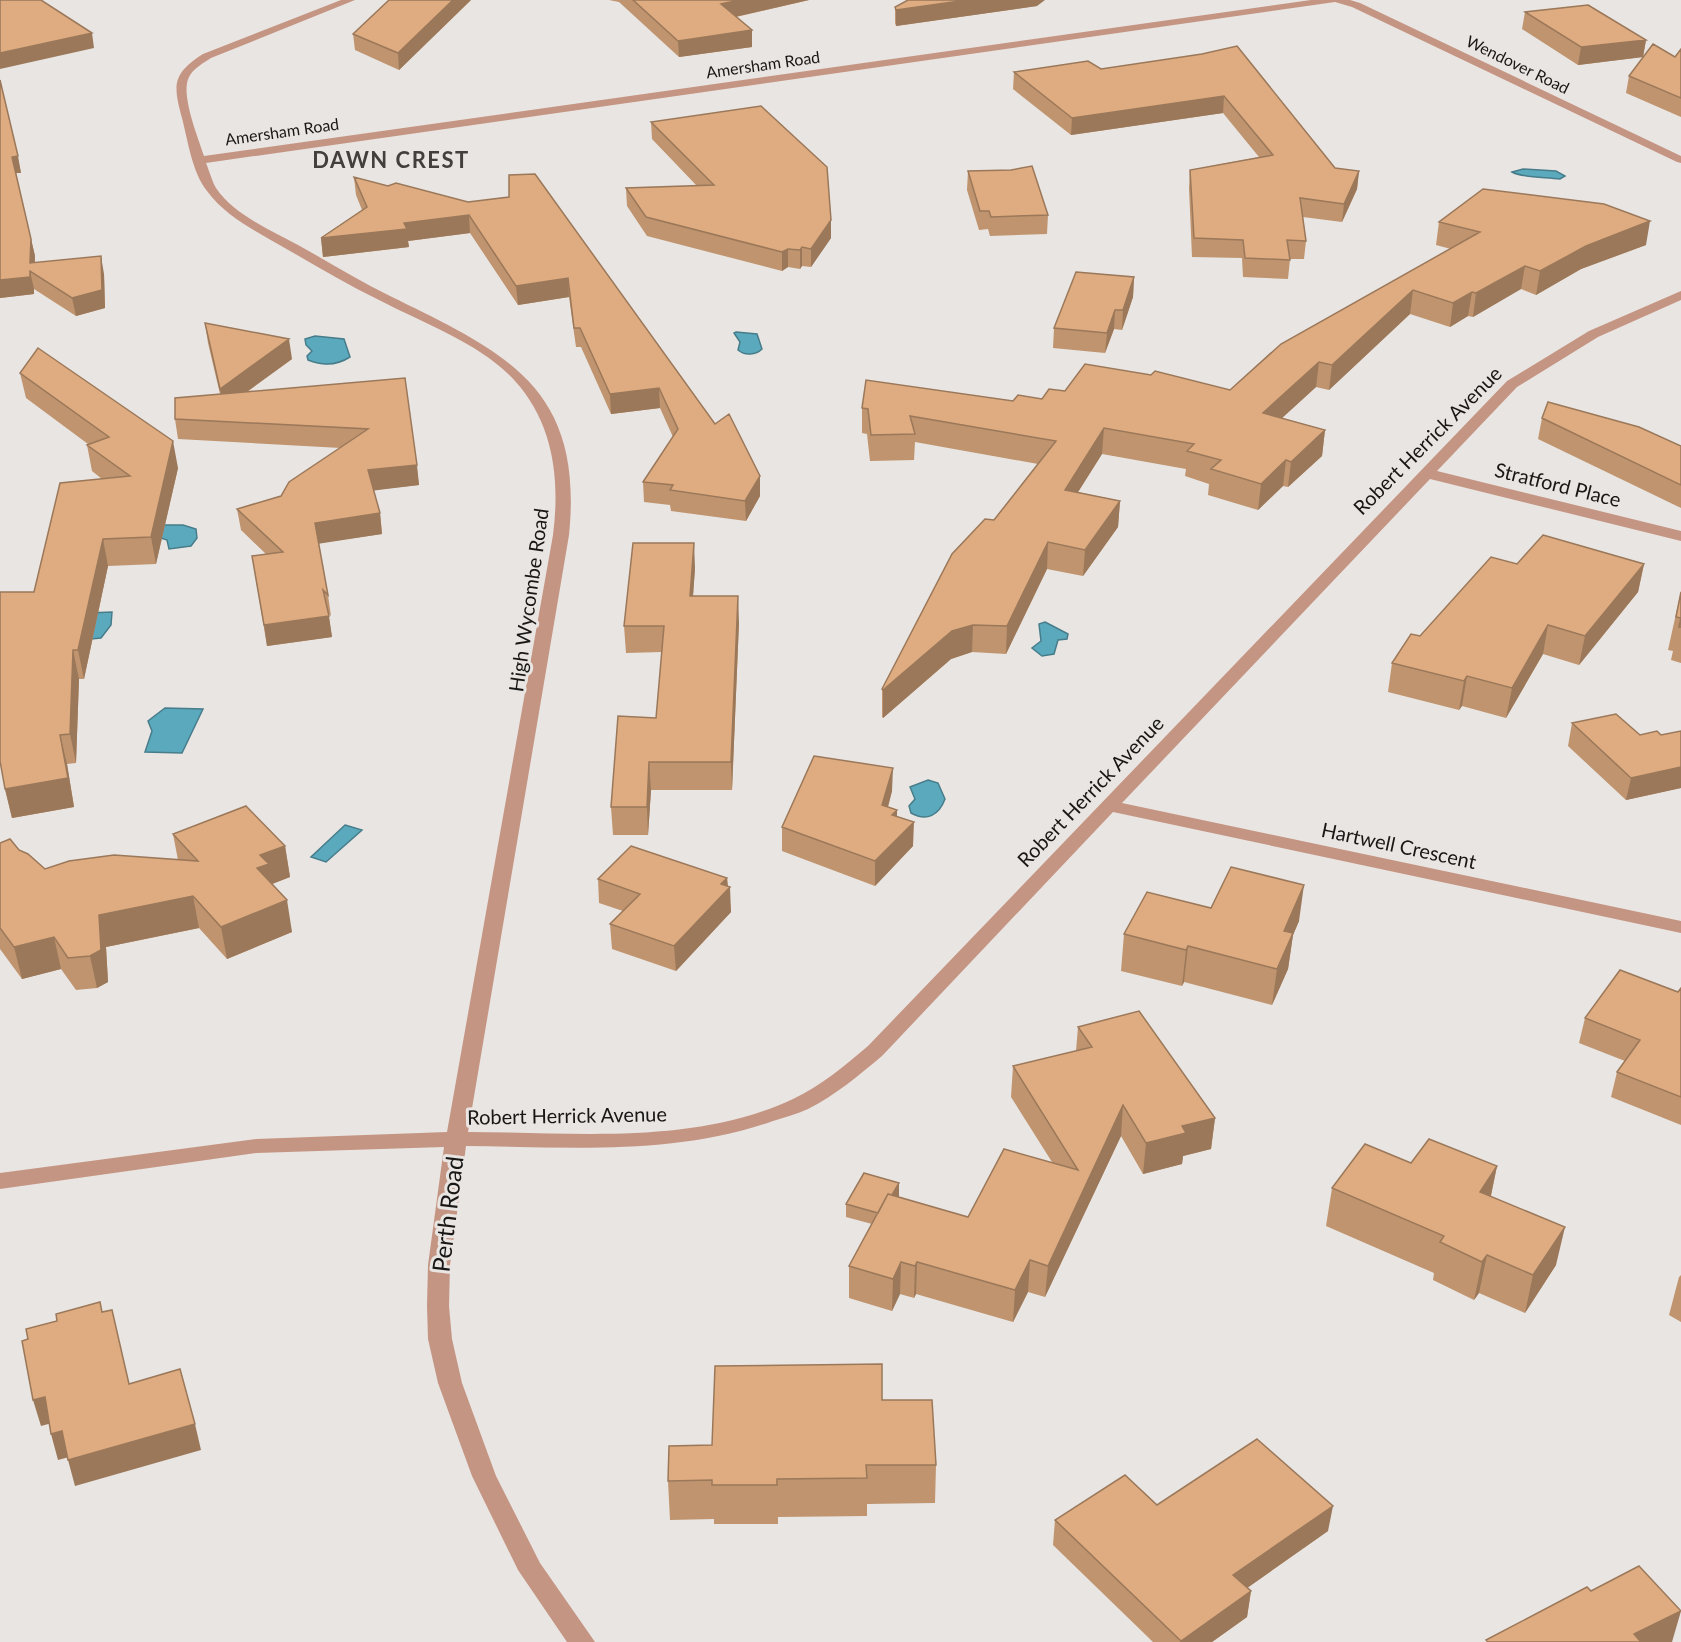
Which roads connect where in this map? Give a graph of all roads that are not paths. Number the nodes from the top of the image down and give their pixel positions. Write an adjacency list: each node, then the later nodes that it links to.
1 (350, 0): 4 (street, High Wycombe Road)
2 (1332, 0): 4 (street, Amersham Road)
3 (1340, 0): 5 (street, Wendover Road)
4 (199, 160): 11 (street, High Wycombe Road)
5 (1681, 160)
6 (1681, 295): 7 (street, Robert Herrick Avenue)
7 (1425, 473): 8 (street, Stratford Place); 9 (street, Robert Herrick Avenue)
8 (1681, 536)
9 (1108, 805): 10 (street, Hartwell Crescent); 11 (street, Robert Herrick Avenue)
10 (1681, 927)
11 (456, 1139): 12 (street, Perth Road); 13 (street, Perth Road)
12 (0, 1181)
13 (582, 1642)

